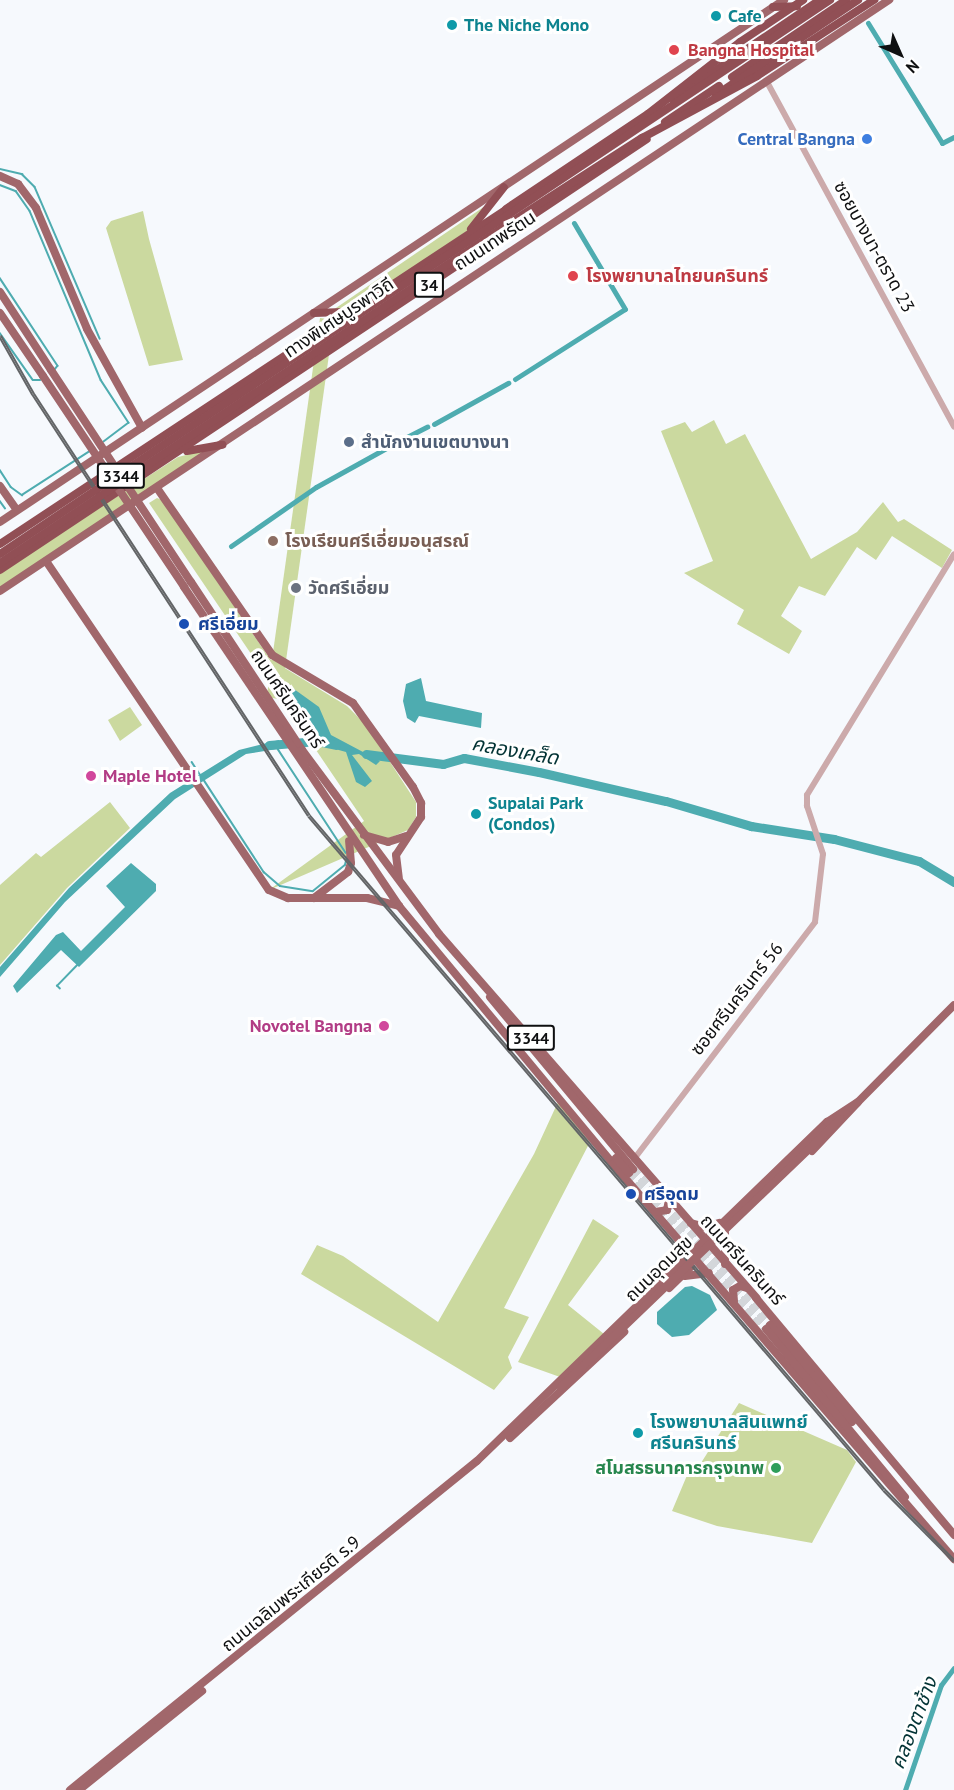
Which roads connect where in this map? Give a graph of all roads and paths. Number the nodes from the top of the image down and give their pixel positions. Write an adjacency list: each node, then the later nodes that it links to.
1 (784, 0): 9 (main road, 34)
2 (803, 0): 27 (highway, bridge)
3 (830, 0): 28 (highway, ทางพิเศษบูรพาวิถี, bridge)
4 (846, 0): 11 (highway, ทางพิเศษบูรพาวิถี, bridge)
5 (858, 0): 22 (highway, ถนนเทพรัตน / 34)
6 (874, 0): 11 (highway, bridge)
7 (889, 0): 10 (main road, ถนนเทพรัตน / 34)
8 (817, 2): 9 (highway); 14 (highway, ถนนเทพรัตน / 34)
9 (773, 7): 13 (main road, 34)
10 (767, 82): 19 (street, ซอยบางนา-ตราด 23); 21 (main road, ถนนเทพรัตน / 34)
11 (642, 138): 31 (highway, ทางพิเศษบูรพาวิถี, bridge)
12 (0, 177): 20 (main road)
13 (504, 187): 14 (highway); 18 (main road, 34)
14 (465, 237): 16 (highway, ถนนเทพรัตน / 34)
15 (0, 292): 33 (main road, ถนนศรีนครินทร์ / 3344, bridge)
16 (351, 312): 18 (highway); 27 (highway, ถนนเทพรัตน / 34)
17 (0, 313): 33 (main road, ถนนศรีนครินทร์ / 3344, bridge)
18 (314, 313): 20 (main road, 34)
19 (954, 426)
20 (142, 428): 25 (main road, 34)
21 (222, 445): 22 (highway); 24 (main road, ถนนเทพรัตน / 34)
22 (182, 452): 32 (highway, ถนนเทพรัตน / 34)
23 (0, 486): 25 (main road)
24 (157, 488): 30 (main road, ถนนเทพรัตน / 34); 35 (main road)
25 (17, 510): 26 (main road, 34)
26 (0, 522)
27 (0, 546)
28 (0, 554)
29 (954, 554): 45 (street, ซอยศรีนครินทร์ 56)
30 (46, 561): 34 (main road, ถนนเทพรัตน / 34); 39 (main road)
31 (0, 563)
32 (0, 570)
33 (188, 585): 36 (main road, ถนนศรีนครินทร์ / 3344); 37 (main road, ถนนศรีนครินทร์ / 3344)
34 (0, 591)
35 (410, 834): 36 (main road); 38 (main road)
36 (363, 835): 38 (main road, ถนนศรีนครินทร์ / 3344)
37 (349, 837): 39 (main road); 40 (main road, ถนนศรีนครินทร์ / 3344)
38 (401, 886): 41 (main road, ถนนศรีนครินทร์ / 3344)
39 (310, 900): 40 (main road)
40 (399, 906): 43 (main road, ถนนศรีนครินทร์ / 3344)
41 (487, 990): 43 (main road, ถนนศรีนครินทร์ / 3344); 45 (main road, ถนนศรีนครินทร์ / 3344)
42 (954, 1005): 44 (main road, ถนนอุดมสุข)
43 (486, 1010): 49 (main road, ถนนศรีนครินทร์ / 3344)
44 (858, 1102): 46 (main road, ถนนอุดมสุข); 47 (main road, ถนนอุดมสุข); 66 (main road, ถนนอุดมสุข, bridge)
45 (634, 1160): 48 (main road, ถนนศรีนครินทร์ / 3344)
46 (754, 1192): 47 (main road); 50 (main road, ถนนอุดมสุข)
47 (761, 1199): 52 (main road, ถนนอุดมสุข)
48 (669, 1200): 49 (main road); 51 (main road, ถนนศรีนครินทร์)
49 (655, 1212): 53 (main road, ถนนศรีนครินทร์)
50 (723, 1221): 51 (main road); 54 (main road, ถนนอุดมสุข)
51 (688, 1222): 54 (main road, ถนนศรีนครินทร์)
52 (726, 1233): 55 (main road, ถนนอุดมสุข); 58 (main road)
53 (680, 1240): 56 (main road, ถนนศรีนครินทร์); 59 (main road)
54 (703, 1240): 55 (main road, ถนนศรีนครินทร์); 56 (main road, ถนนอุดมสุข)
55 (710, 1248): 57 (main road, ถนนอุดมสุข); 58 (main road, ถนนศรีนครินทร์)
56 (691, 1252): 57 (main road, ถนนศรีนครินทร์); 59 (main road, ถนนเฉลิมพระเกียรติ ร.9)
57 (698, 1260): 60 (main road, ถนนศรีนครินทร์); 61 (main road, ถนนเฉลิมพระเกียรติ ร.9)
58 (725, 1265): 63 (main road, ถนนศรีนครินทร์)
59 (675, 1267): 62 (main road, ถนนเฉลิมพระเกียรติ ร.9)
60 (709, 1273): 61 (main road); 65 (main road, ถนนศรีนครินทร์)
61 (680, 1278): 64 (main road, ถนนเฉลิมพระเกียรติ ร.9)
62 (659, 1284): 64 (main road); 68 (main road, ถนนเฉลิมพระเกียรติ ร.9)
63 (748, 1289): 65 (main road); 71 (main road, ถนนศรีนครินทร์)
64 (666, 1291): 69 (main road, ถนนเฉลิมพระเกียรติ ร.9)
65 (735, 1302): 72 (main road, ถนนศรีนครินทร์)
66 (561, 1387): 67 (main road, ถนนเฉลิมพระเกียรติ ร.9)
67 (544, 1402): 68 (main road, ถนนเฉลิมพระเกียรติ ร.9); 69 (main road, ถนนเฉลิมพระเกียรติ ร.9)
68 (527, 1415): 70 (main road, ถนนเฉลิมพระเกียรติ ร.9)
69 (520, 1430): 70 (main road, ถนนเฉลิมพระเกียรติ ร.9)
70 (447, 1489): 75 (main road, ถนนเฉลิมพระเกียรติ ร.9)
71 (923, 1499): 72 (main road, ถนนศรีนครินทร์); 73 (main road, ถนนศรีนครินทร์)
72 (912, 1509): 74 (main road, ถนนศรีนครินทร์)
73 (954, 1535)
74 (954, 1559)
75 (309, 1602): 76 (main road, ถนนเฉลิมพระเกียรติ ร.9); 77 (main road, ถนนเฉลิมพระเกียรติ ร.9)
76 (70, 1790)
77 (79, 1790)

